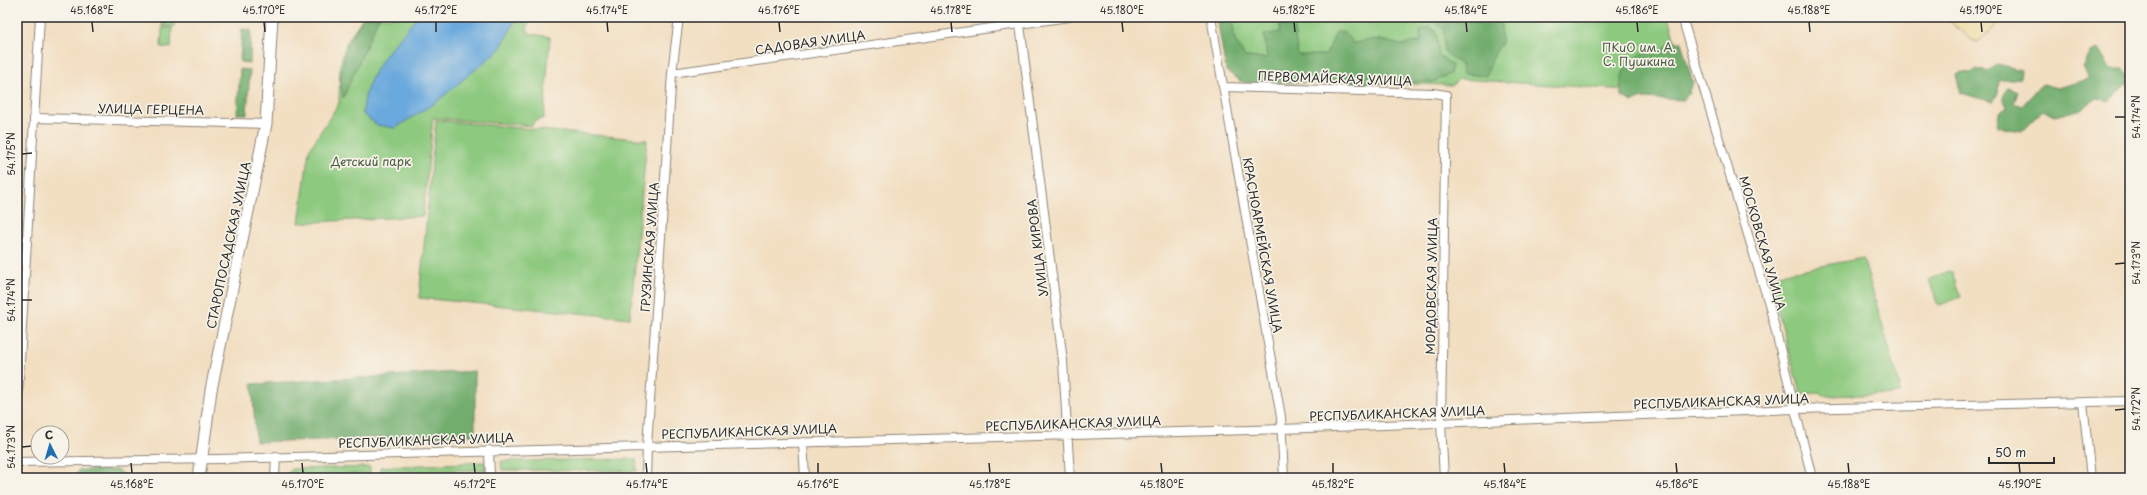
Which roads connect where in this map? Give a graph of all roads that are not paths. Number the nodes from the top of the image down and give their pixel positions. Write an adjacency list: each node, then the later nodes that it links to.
1 (40, 17): 11 (street)
2 (272, 17): 12 (main road, СТАРОПОСАДСКАЯ УЛИЦА)
3 (679, 17): 8 (street, ГРУЗИНСКАЯ УЛИЦА)
4 (1069, 17): 7 (street, САДОВАЯ УЛИЦА)
5 (1211, 17): 9 (street, КРАСНОАРМЕЙСКАЯ УЛИЦА)
6 (1682, 17): 15 (street, МОСКОВСКАЯ УЛИЦА)
7 (1020, 21): 8 (street, САДОВАЯ УЛИЦА); 19 (street, УЛИЦА КИРОВА)
8 (672, 73): 21 (street, ГРУЗИНСКАЯ УЛИЦА)
9 (1223, 87): 10 (street, ПЕРВОМАЙСКАЯ УЛИЦА); 18 (street, КРАСНОАРМЕЙСКАЯ УЛИЦА)
10 (1446, 95): 17 (street, МОРДОВСКАЯ УЛИЦА)
11 (34, 118): 12 (street, УЛИЦА ГЕРЦЕНА); 16 (street)
12 (266, 124): 24 (main road, СТАРОПОСАДСКАЯ УЛИЦА)
13 (2130, 401): 14 (street, РЕСПУБЛИКАНСКАЯ УЛИЦА)
14 (2083, 403): 15 (street, РЕСПУБЛИКАНСКАЯ УЛИЦА); 35 (street)
15 (1795, 409): 17 (street, РЕСПУБЛИКАНСКАЯ УЛИЦА); 34 (street, МОСКОВСКАЯ УЛИЦА)
16 (17, 413)
17 (1441, 423): 18 (street, РЕСПУБЛИКАНСКАЯ УЛИЦА); 33 (street, МОРДОВСКАЯ УЛИЦА)
18 (1282, 429): 19 (street, РЕСПУБЛИКАНСКАЯ УЛИЦА); 32 (street, КРАСНОАРМЕЙСКАЯ УЛИЦА)
19 (1069, 435): 20 (street, РЕСПУБЛИКАНСКАЯ УЛИЦА); 31 (street, УЛИЦА КИРОВА)
20 (803, 442): 21 (street, РЕСПУБЛИКАНСКАЯ УЛИЦА); 30 (street)
21 (647, 446): 22 (street, РЕСПУБЛИКАНСКАЯ УЛИЦА); 29 (street, ГРУЗИНСКАЯ УЛИЦА)
22 (489, 450): 23 (street, РЕСПУБЛИКАНСКАЯ УЛИЦА); 28 (street)
23 (276, 456): 24 (street, РЕСПУБЛИКАНСКАЯ УЛИЦА); 27 (street)
24 (200, 458): 25 (street, РЕСПУБЛИКАНСКАЯ УЛИЦА); 26 (main road, СТАРОПОСАДСКАЯ УЛИЦА)
25 (17, 462)
26 (199, 478)
27 (275, 478)
28 (490, 478)
29 (646, 478)
30 (805, 478)
31 (1070, 478)
32 (1284, 478)
33 (1444, 478)
34 (1812, 478)
35 (2091, 478)

